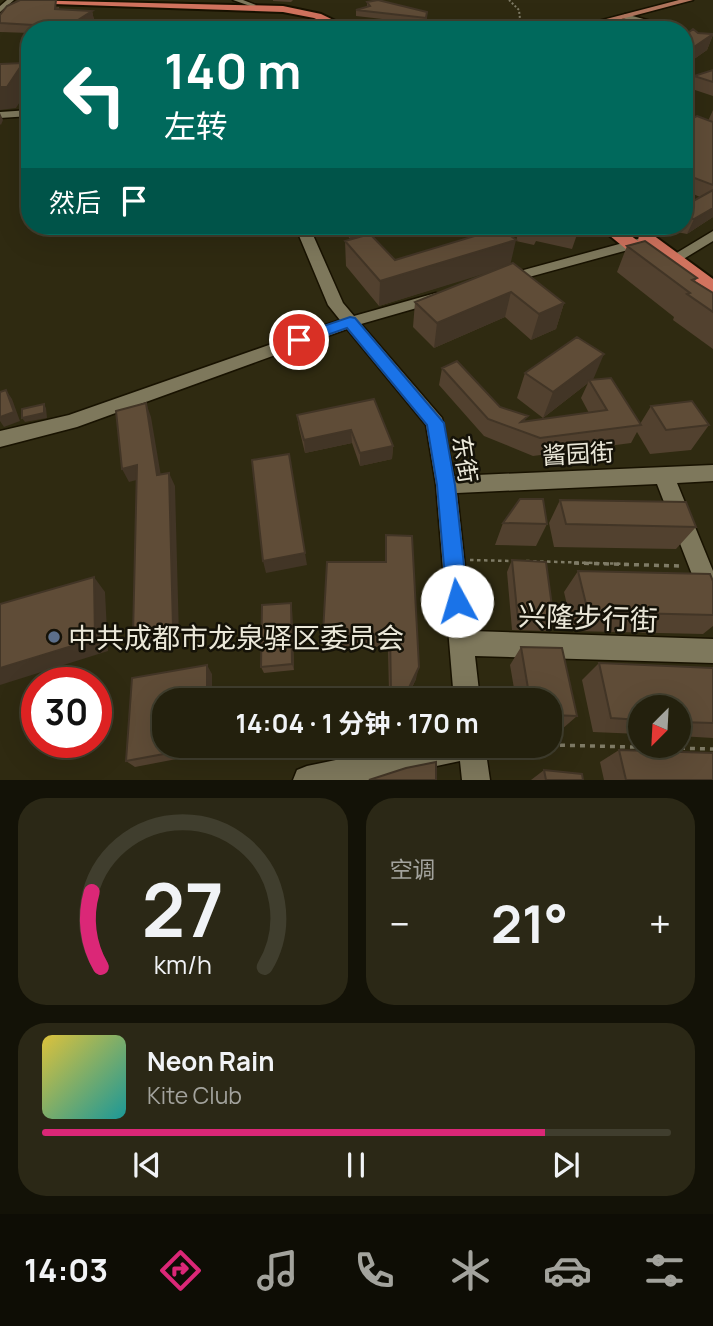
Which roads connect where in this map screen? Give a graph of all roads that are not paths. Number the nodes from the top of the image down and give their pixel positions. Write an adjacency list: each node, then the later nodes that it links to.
1 (12, 0): 8 (street)
2 (62, 0): 7 (highway)
3 (236, 0): 7 (street)
4 (689, 0): 9 (main road)
5 (30, 1): 8 (street); 10 (highway)
6 (699, 1): 9 (main road)
7 (253, 5): 11 (highway)
8 (1, 9)
9 (628, 17): 12 (main road); 13 (main road); 14 (street)
10 (332, 21)
11 (337, 21)
12 (610, 21)
13 (614, 21)
14 (642, 21)
15 (21, 114): 16 (street)
16 (0, 115)
17 (306, 235): 25 (street, 东街)
18 (713, 236): 20 (street)
19 (636, 237): 20 (highway); 21 (street)
20 (668, 264): 22 (highway); 24 (highway)
21 (484, 285)
22 (713, 289)
23 (457, 293): 25 (street)
24 (713, 308)
25 (350, 321): 26 (street); 29 (street, 东街)
26 (0, 439)
27 (713, 473): 28 (street, 酱园街)
28 (664, 475): 29 (street, 酱园街); 30 (street)
29 (446, 485): 31 (street, 东街)
30 (713, 600)
31 (462, 643): 32 (street, 兴隆步行街); 33 (street, 东街)
32 (713, 651)
33 (466, 688)
34 (409, 758): 36 (street)
35 (473, 758): 37 (street)
36 (307, 780)
37 (476, 780)

